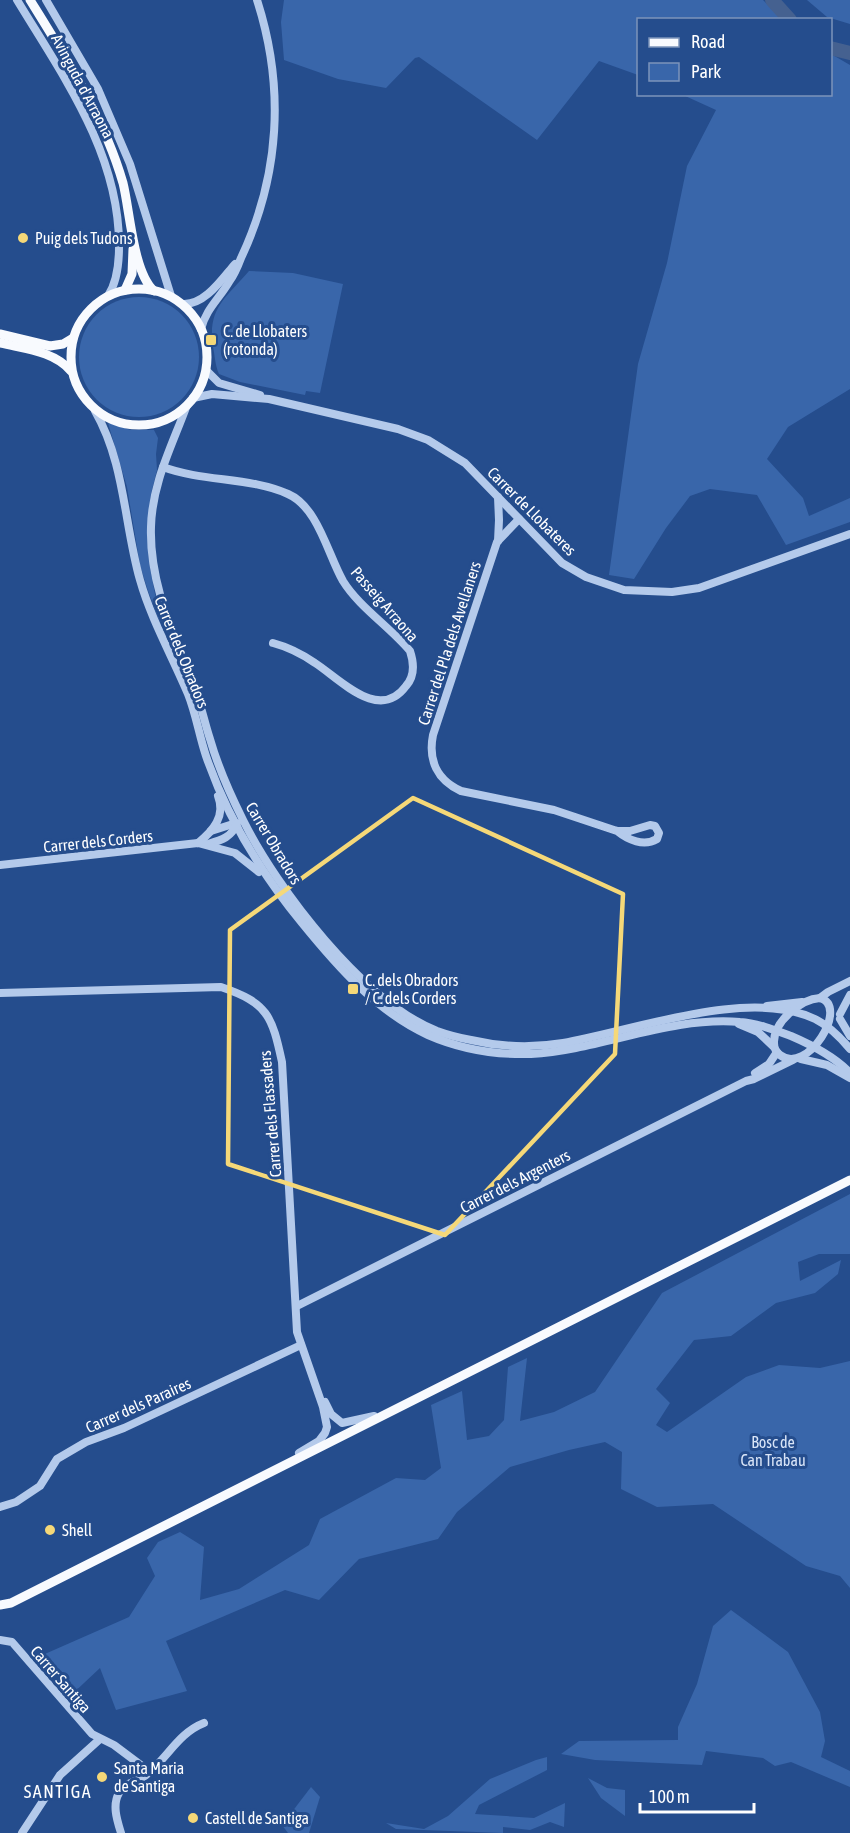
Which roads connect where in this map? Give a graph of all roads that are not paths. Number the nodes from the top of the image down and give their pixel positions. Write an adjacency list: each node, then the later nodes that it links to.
1 (17, 0): 9 (street, Avinguda d'Arraona)
2 (30, 0): 5 (main road, Avinguda d'Arraona)
3 (46, 0): 10 (street, Avinguda d'Arraona)
4 (257, 0): 6 (street)
5 (134, 238): 7 (main road); 8 (main road)
6 (242, 256): 11 (street); 12 (street)
7 (125, 290): 8 (main road); 9 (main road)
8 (154, 291): 10 (main road)
9 (108, 296): 14 (main road)
10 (171, 296): 11 (main road)
11 (183, 304): 12 (main road)
12 (201, 328): 16 (main road)
13 (0, 334): 14 (main road)
14 (73, 338): 17 (main road)
15 (0, 343): 17 (main road)
16 (206, 370): 18 (street, Carrer de Llobateres); 19 (main road)
17 (72, 373): 20 (main road)
18 (269, 399): 19 (street, Carrer de Llobateres); 22 (street, Carrer de Llobateres)
19 (190, 402): 20 (main road); 21 (street, Carrer Obradors)
20 (95, 411): 27 (street, Carrer dels Obradors)
21 (163, 467): 26 (street, Passeig Arraona); 27 (street, Carrer Obradors)
22 (498, 497): 23 (street, Carrer de Llobateres); 25 (street)
23 (519, 519): 24 (street, Carrer de Llobateres); 25 (street, Carrer del Pla dels Avellaners)
24 (850, 534)
25 (498, 542): 32 (street, Carrer del Pla dels Avellaners)
26 (273, 643)
27 (194, 697): 28 (street, Carrer Obradors); 29 (street, Carrer dels Obradors)
28 (214, 753): 30 (street); 35 (street, Carrer Obradors)
29 (212, 773): 30 (street, Carrer dels Obradors); 31 (street)
30 (237, 826): 31 (street); 33 (street, Carrer dels Corders); 35 (street); 36 (street, Carrer dels Obradors)
31 (211, 831): 33 (street)
32 (617, 831): 32 (street, Carrer del Pla dels Avellaners)
33 (202, 844): 34 (street, Carrer dels Corders); 36 (street, Carrer dels Corders)
34 (0, 865)
35 (273, 872): 41 (street, Carrer Obradors)
36 (275, 889): 37 (street, Carrer dels Obradors)
37 (299, 920): 41 (street, Carrer dels Obradors); 53 (street, Carrer dels Obradors)
38 (850, 981): 42 (street)
39 (0, 993): 68 (street, Carrer dels Flassaders)
40 (850, 995): 46 (street)
41 (380, 996): 53 (street, Carrer dels Obradors); 55 (street, Carrer Obradors)
42 (820, 998): 43 (street); 46 (street)
43 (804, 1002): 44 (street); 45 (street)
44 (760, 1008): 45 (street, Carrer dels Obradors); 48 (street, Carrer dels Obradors)
45 (791, 1012): 49 (street); 50 (street, Carrer dels Obradors)
46 (840, 1017): 50 (street); 51 (street)
47 (735, 1022): 48 (street, Carrer dels Obradors); 49 (street, Carrer dels Obradors); 59 (street, Carrer dels Obradors)
48 (653, 1027): 52 (street, Carrer Obradors); 61 (street, Carrer dels Obradors)
49 (776, 1031): 58 (street, Carrer dels Obradors); 59 (street)
50 (834, 1032): 58 (street, Carrer dels Argenters); 60 (street, Carrer dels Obradors)
51 (850, 1036)
52 (586, 1038): 56 (street, Carrer Obradors); 61 (street, Carrer dels Obradors)
53 (441, 1039): 54 (street, Carrer dels Obradors)
54 (451, 1043): 55 (street, Carrer dels Obradors); 62 (street, Carrer dels Obradors)
55 (487, 1043): 57 (street, Carrer Obradors); 62 (street, Carrer dels Obradors)
56 (549, 1044): 57 (street, Carrer Obradors); 61 (street)
57 (530, 1046): 62 (street)
58 (817, 1048): 63 (street, Carrer dels Argenters); 64 (street, Carrer dels Obradors)
59 (775, 1049): 63 (street, Carrer dels Obradors); 66 (street, Carrer dels Argenters)
60 (850, 1049)
61 (565, 1050): 62 (street, Carrer dels Obradors)
62 (508, 1053)
63 (796, 1059): 65 (street); 66 (street, Carrer dels Argenters)
64 (850, 1073)
65 (850, 1078)
66 (746, 1081): 68 (street, Carrer dels Argenters)
67 (849, 1181): 71 (main road)
68 (297, 1306): 69 (street, Carrer dels Flassaders)
69 (301, 1345): 70 (street, Carrer dels Flassaders); 73 (street, Carrer dels Paraires)
70 (313, 1380): 71 (street, Carrer dels Flassaders); 72 (street, Carrer dels Flassaders)
71 (393, 1410): 72 (main road)
72 (278, 1468): 74 (main road)
73 (0, 1507)
74 (11, 1603): 75 (main road); 76 (main road)
75 (0, 1605)
76 (0, 1616)
77 (0, 1640): 79 (street, Carrer Santiga)
78 (204, 1723): 80 (street)
79 (100, 1739): 80 (street, Carrer Santiga); 81 (street)
80 (150, 1772): 82 (street)
81 (22, 1833)
82 (121, 1833)

